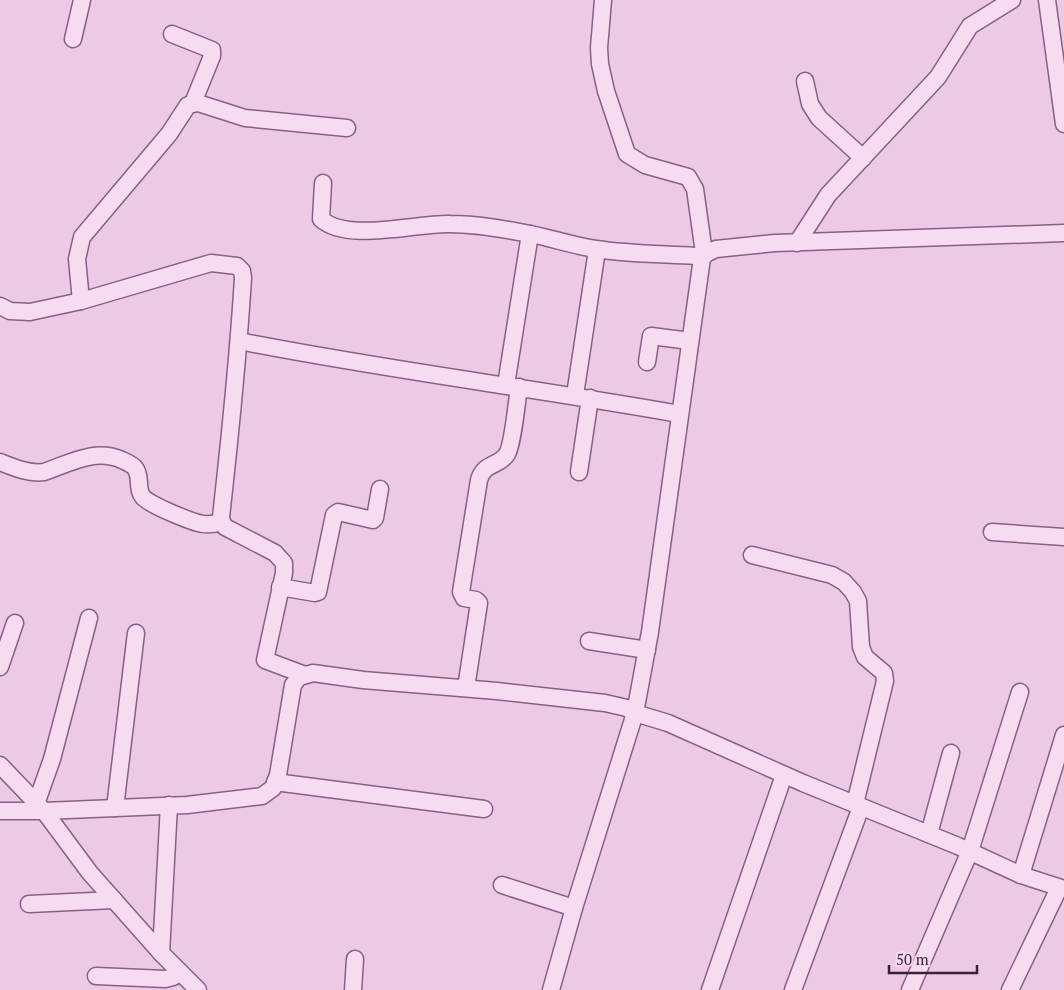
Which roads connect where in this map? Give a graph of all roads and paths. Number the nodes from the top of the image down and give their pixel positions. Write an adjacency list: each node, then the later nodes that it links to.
1 (82, 0): 6 (street)
2 (603, 0): 18 (street)
3 (1012, 0): 12 (street)
4 (1047, 0): 8 (street)
5 (172, 34): 9 (street)
6 (73, 39)
7 (805, 81): 12 (street)
8 (1062, 95): 10 (street)
9 (194, 103): 11 (street); 19 (street)
10 (1064, 124)
11 (347, 128)
12 (863, 158): 16 (street)
13 (323, 183): 15 (street)
14 (1064, 233): 16 (street)
15 (530, 234): 17 (street); 24 (street)
16 (797, 243): 18 (street)
17 (597, 250): 18 (street); 25 (street)
18 (704, 256): 22 (street)
19 (81, 301): 20 (street); 21 (street)
20 (0, 306)
21 (239, 341): 24 (street); 30 (street)
22 (690, 341): 23 (street); 26 (street)
23 (647, 362)
24 (513, 386): 25 (street); 42 (street)
25 (583, 397): 26 (street); 28 (street)
26 (679, 414): 39 (street)
27 (0, 462): 30 (street)
28 (580, 472)
29 (380, 489): 34 (street)
30 (222, 522): 34 (street)
31 (992, 532): 32 (street)
32 (1064, 537)
33 (752, 556): 51 (street)
34 (280, 587): 41 (street)
35 (89, 618): 52 (street)
36 (15, 623): 40 (street)
37 (136, 633): 53 (street)
38 (589, 641): 39 (street)
39 (647, 650): 44 (street)
40 (0, 667)
41 (304, 675): 42 (street); 49 (street)
42 (466, 688): 44 (street)
43 (1020, 692): 57 (street)
44 (635, 713): 48 (street); 63 (street)
45 (1064, 735): 58 (street)
46 (951, 754): 56 (street)
47 (0, 765): 52 (street)
48 (784, 775): 51 (street); 71 (street)
49 (275, 782): 50 (street); 54 (street)
50 (169, 805): 53 (street); 64 (street)
51 (858, 805): 56 (street); 72 (street)
52 (40, 807): 53 (street); 55 (street); 61 (street)
53 (115, 808)
54 (484, 809)
55 (0, 811)
56 (929, 834): 57 (street)
57 (970, 851): 58 (street); 73 (street)
58 (1021, 875): 60 (street)
59 (502, 885): 63 (street)
60 (1062, 889): 74 (street)
61 (114, 900): 62 (street); 64 (street)
62 (29, 904)
63 (574, 908): 70 (street)
64 (161, 953): 66 (street)
65 (355, 959): 69 (street)
66 (180, 972): 67 (street); 68 (street)
67 (96, 976)
68 (198, 990)
69 (354, 990)
70 (551, 990)
71 (710, 990)
72 (793, 990)
73 (910, 990)
74 (1010, 990)

